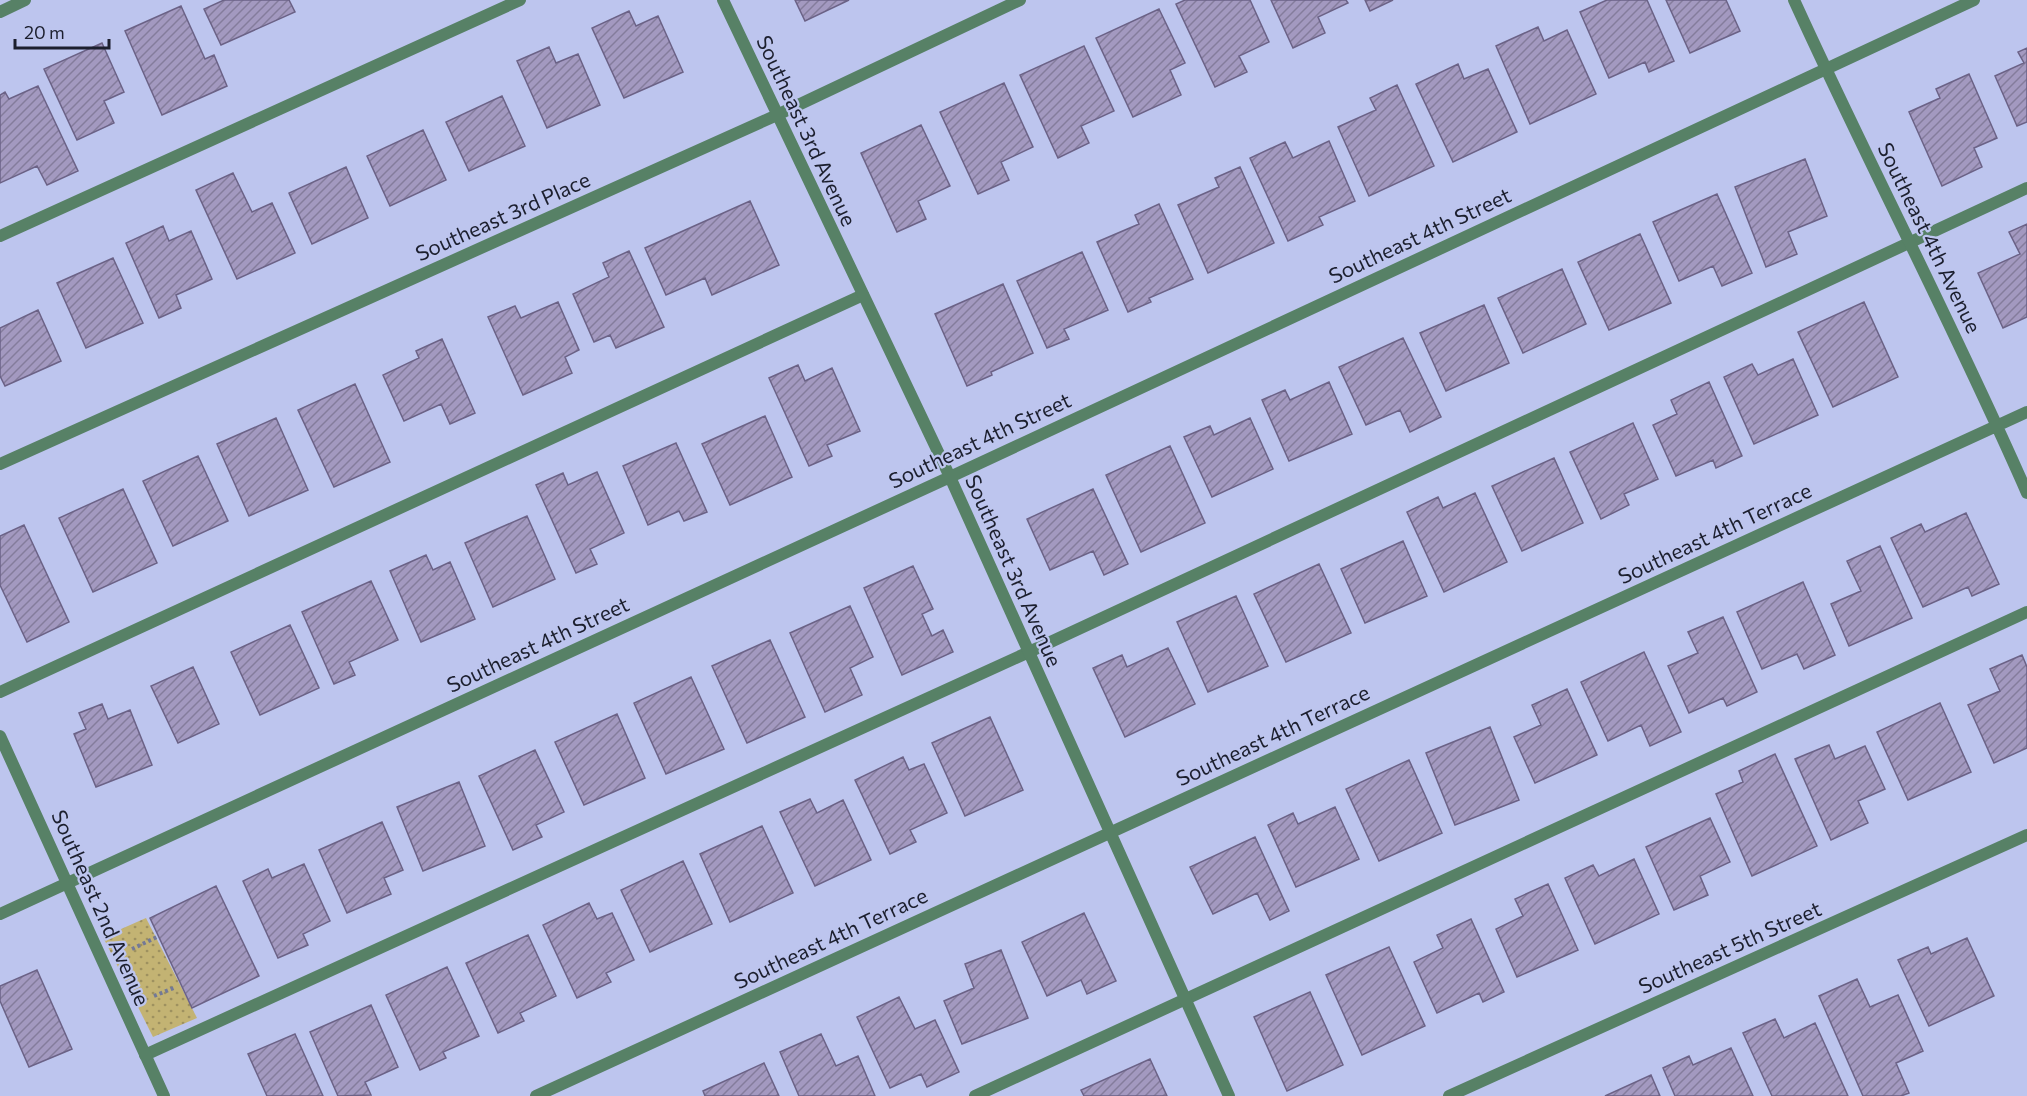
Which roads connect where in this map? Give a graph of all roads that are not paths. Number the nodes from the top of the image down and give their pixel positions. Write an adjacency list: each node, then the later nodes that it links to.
1 (25, 0): 7 (street)
2 (520, 0): 11 (street)
3 (723, 0): 9 (street, Southeast 3rd Avenue)
4 (1020, 0): 9 (street, Southeast 3rd Place)
5 (1794, 0): 8 (street, Southeast 4th Avenue)
6 (1974, 0): 8 (street, Southeast 4th Street)
7 (0, 12)
8 (1826, 69): 12 (street, Southeast 4th Avenue); 17 (street, Southeast 4th Street)
9 (777, 115): 13 (street, Southeast 3rd Avenue); 16 (street, Southeast 3rd Place)
10 (2027, 188): 12 (street)
11 (0, 236)
12 (1909, 242): 15 (street, Southeast 4th Avenue); 20 (street)
13 (863, 295): 17 (street, Southeast 3rd Avenue); 21 (street)
14 (2027, 412): 15 (street, Southeast 4th Terrace)
15 (1998, 426): 18 (street, Southeast 4th Avenue); 23 (street, Southeast 4th Terrace)
16 (0, 464)
17 (950, 477): 20 (street, Southeast 3rd Avenue); 25 (street, Southeast 4th Street)
18 (2027, 493)
19 (2027, 612): 27 (street)
20 (1029, 652): 23 (street, Southeast 3rd Avenue); 28 (street)
21 (0, 692)
22 (0, 736): 25 (street, Southeast 2nd Avenue)
23 (1110, 832): 27 (street, Southeast 3rd Avenue); 30 (street, Southeast 4th Terrace)
24 (2027, 835): 33 (street, Southeast 5th Street)
25 (67, 884): 26 (street, Southeast 4th Street); 28 (street, Southeast 2nd Avenue)
26 (0, 914)
27 (1185, 999): 31 (street); 32 (street, Southeast 3rd Avenue)
28 (145, 1055): 29 (street, Southeast 2nd Avenue)
29 (164, 1096)
30 (536, 1096)
31 (975, 1096)
32 (1229, 1096)
33 (1449, 1096)

